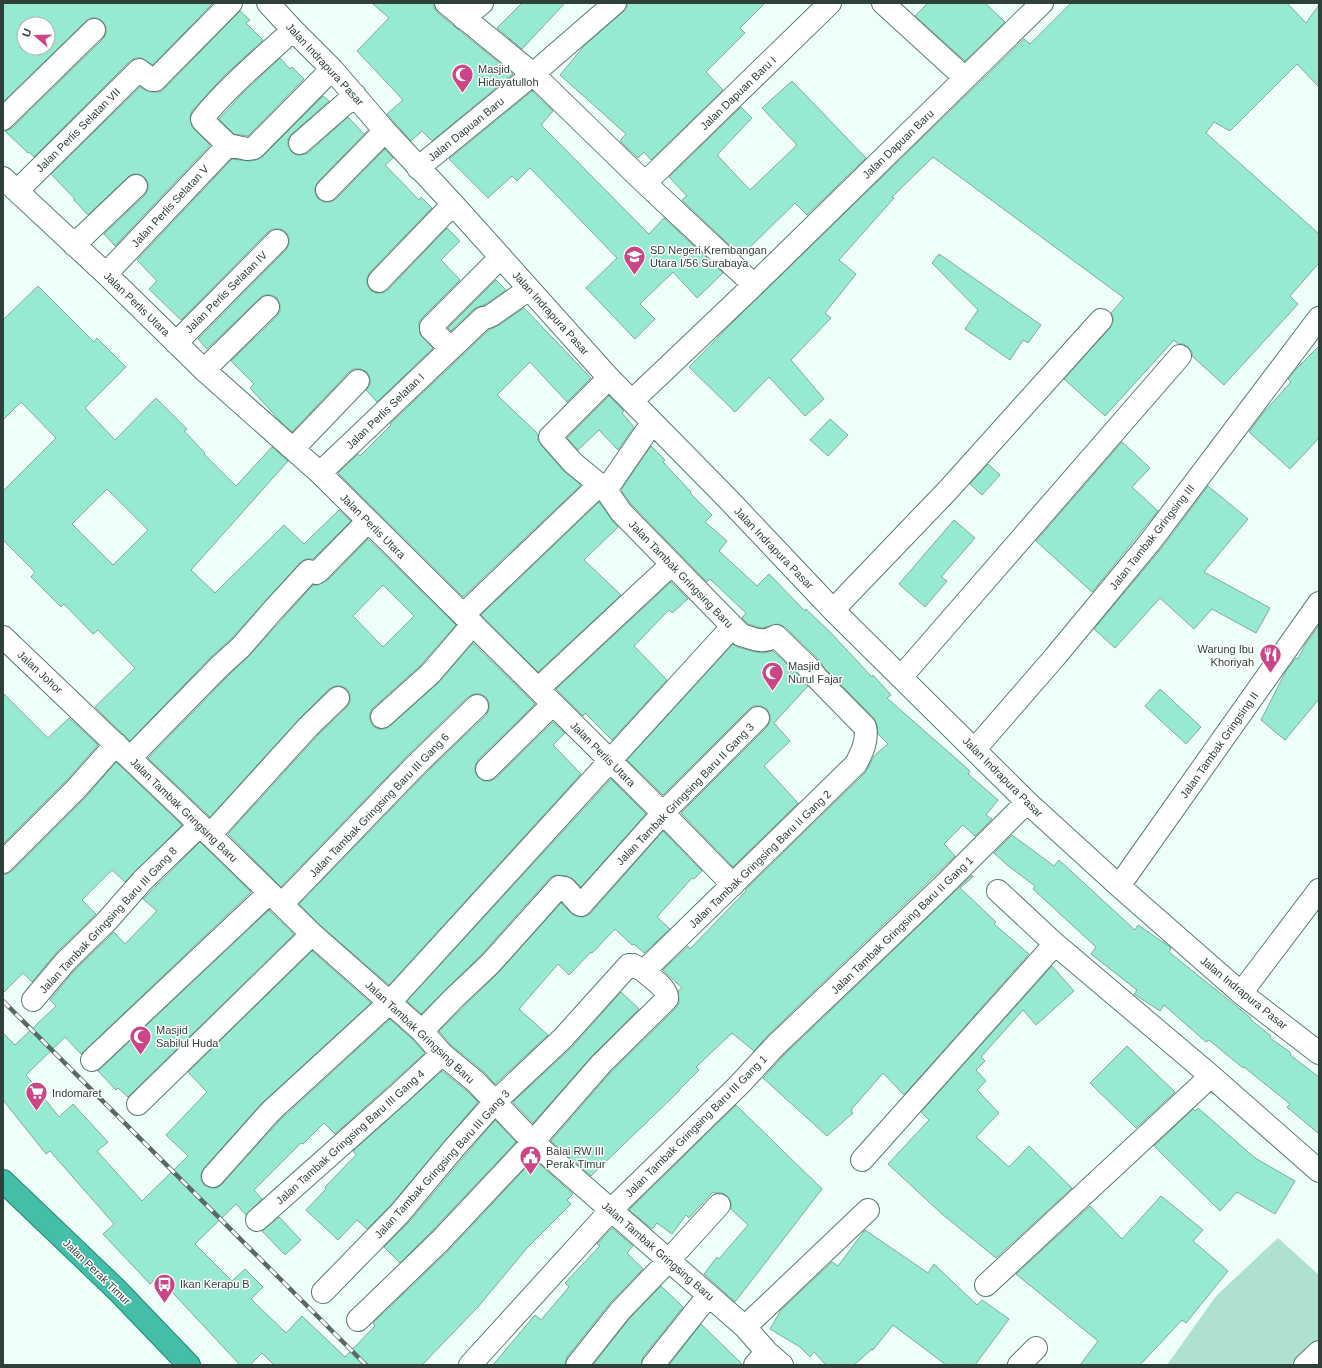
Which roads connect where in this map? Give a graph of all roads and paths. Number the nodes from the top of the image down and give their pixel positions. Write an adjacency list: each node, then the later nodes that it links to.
1 (231, 3): 22 (street, Jalan Perlis Selatan VII)
2 (268, 3): 11 (street, Jalan Indrapura Pasar)
3 (446, 3): 9 (street)
4 (482, 3): 9 (street)
5 (615, 3): 13 (street, Jalan Dapuan Baru)
6 (830, 3): 21 (street, Jalan Dapuan Baru I)
7 (883, 3): 14 (street)
8 (1042, 3): 14 (street, Jalan Dapuan Baru)
9 (463, 18): 13 (street)
10 (94, 30): 16 (street)
11 (293, 30): 12 (street, Jalan Indrapura Pasar); 19 (street)
12 (332, 69): 15 (street, Jalan Indrapura Pasar); 19 (street)
13 (533, 74): 20 (street, Jalan Dapuan Baru); 21 (street)
14 (965, 78): 31 (street, Jalan Dapuan Baru)
15 (355, 95): 17 (street, Jalan Indrapura Pasar); 18 (street)
16 (3, 119)
17 (385, 131): 20 (street, Jalan Indrapura Pasar); 24 (street)
18 (300, 143)
19 (232, 146): 29 (street, Jalan Perlis Selatan V)
20 (418, 168): 25 (street, Jalan Indrapura Pasar)
21 (645, 183): 31 (street)
22 (10, 184): 27 (street, Jalan Perlis Utara)
23 (136, 186): 27 (street)
24 (328, 190)
25 (453, 204): 28 (street, Jalan Indrapura Pasar); 30 (street)
26 (277, 241): 36 (street, Jalan Perlis Selatan IV)
27 (74, 245): 29 (street, Jalan Perlis Utara)
28 (501, 257): 32 (street, Jalan Indrapura Pasar); 37 (street)
29 (106, 274): 36 (street, Jalan Perlis Utara)
30 (379, 282)
31 (754, 285): 42 (street, Jalan Dapuan Baru)
32 (529, 289): 37 (street, Jalan Perlis Selatan I); 40 (street, Jalan Indrapura Pasar)
33 (268, 307): 39 (street)
34 (1319, 318): 63 (street, Jalan Tambak Gringsing III)
35 (1101, 320): 50 (street)
36 (176, 343): 39 (street, Jalan Perlis Utara)
37 (450, 348): 45 (street, Jalan Perlis Selatan I)
38 (1180, 356): 54 (street)
39 (204, 370): 44 (street, Jalan Perlis Utara)
40 (609, 378): 42 (street, Jalan Indrapura Pasar); 46 (street, Jalan Tambak Gringsing Baru)
41 (358, 381): 44 (street)
42 (632, 401): 43 (street, Jalan Indrapura Pasar)
43 (652, 423): 46 (street); 50 (street, Jalan Indrapura Pasar)
44 (293, 449): 45 (street, Jalan Perlis Utara)
45 (320, 473): 47 (street, Jalan Perlis Utara)
46 (603, 487): 48 (street, Jalan Tambak Gringsing Baru); 51 (street)
47 (368, 521): 51 (street, Jalan Perlis Utara); 64 (street)
48 (672, 564): 52 (street, Jalan Tambak Gringsing Baru); 55 (street)
49 (1319, 603): 72 (street, Jalan Tambak Gringsing II)
50 (833, 610): 54 (street, Jalan Indrapura Pasar)
51 (468, 620): 55 (street, Jalan Perlis Utara); 60 (street)
52 (732, 627): 62 (street, Jalan Tambak Gringsing Baru); 65 (street)
53 (3, 637): 59 (street, Jalan Johor)
54 (902, 676): 63 (street, Jalan Indrapura Pasar)
55 (538, 689): 57 (street, Jalan Perlis Utara)
56 (338, 698): 69 (street, Jalan Tambak Gringsing Baru III Gang 8)
57 (553, 704): 65 (street, Jalan Perlis Utara); 66 (street)
58 (477, 706): 75 (street, Jalan Tambak Gringsing Baru III Gang 6)
59 (77, 707): 64 (street, Jalan Tambak Gringsing Baru)
60 (382, 717)
61 (758, 718): 68 (street, Jalan Tambak Gringsing Baru II Gang 3)
62 (865, 739): 71 (street, Jalan Tambak Gringsing Baru II Gang 2)
63 (975, 749): 67 (street, Jalan Indrapura Pasar)
64 (123, 751): 69 (street, Jalan Tambak Gringsing Baru); 70 (street)
65 (610, 762): 68 (street, Jalan Perlis Utara); 81 (street)
66 (487, 769)
67 (1027, 802): 72 (street, Jalan Indrapura Pasar); 83 (street, Jalan Tambak Gringsing Baru II Gang 1)
68 (663, 813): 71 (street, Jalan Perlis Utara); 82 (street, Jalan Tambak Gringsing Baru II Gang 3)
69 (205, 830): 75 (street, Jalan Tambak Gringsing Baru); 80 (street, Jalan Tambak Gringsing Baru III Gang 8)
70 (3, 862)
71 (733, 885): 78 (street, Jalan Tambak Gringsing Baru II Gang 2)
72 (1120, 886): 79 (street, Jalan Indrapura Pasar)
73 (1319, 890): 79 (street)
74 (998, 891): 77 (street)
75 (276, 899): 76 (street, Jalan Tambak Gringsing Baru); 86 (street, Jalan Tambak Gringsing Baru III Gang 6)
76 (312, 934): 81 (street, Jalan Tambak Gringsing Baru); 89 (street)
77 (1055, 944): 87 (street); 91 (street)
78 (635, 969): 88 (street, Jalan Tambak Gringsing Baru III Gang 3); 90 (street)
79 (1241, 993): 84 (street, Jalan Indrapura Pasar)
80 (33, 1000)
81 (390, 1002): 82 (street, Jalan Tambak Gringsing Baru); 93 (street)
82 (422, 1031): 85 (street, Jalan Tambak Gringsing Baru)
83 (776, 1045): 96 (street, Jalan Tambak Gringsing Baru III Gang 1)
84 (1319, 1053)
85 (442, 1054): 88 (street, Jalan Tambak Gringsing Baru); 98 (street, Jalan Tambak Gringsing Baru III Gang 4)
86 (92, 1060)
87 (1211, 1076): 92 (street); 100 (street)
88 (495, 1102): 90 (street, Jalan Tambak Gringsing Baru); 101 (street, Jalan Tambak Gringsing Baru III Gang 3)
89 (138, 1104)
90 (533, 1142): 96 (street, Jalan Tambak Gringsing Baru); 103 (street)
91 (862, 1160)
92 (1319, 1171)
93 (213, 1176)
94 (3, 1181): 108 (highway, Jalan Perak Timur)
95 (719, 1205): 99 (street)
96 (611, 1210): 99 (street, Jalan Tambak Gringsing Baru); 109 (street, Jalan Tambak Gringsing Baru III Gang 1)
97 (868, 1210): 104 (street)
98 (257, 1220)
99 (669, 1260): 102 (street, Jalan Tambak Gringsing Baru); 110 (street)
100 (986, 1284)
101 (323, 1292)
102 (708, 1296): 104 (street, Jalan Tambak Gringsing Baru); 111 (street)
103 (358, 1320)
104 (745, 1327): 107 (street, Jalan Tambak Gringsing Baru)
105 (1036, 1348): 112 (street)
106 (1319, 1352): 113 (street)
107 (768, 1361)
108 (189, 1365)
109 (470, 1365)
110 (577, 1365)
111 (653, 1365)
112 (1019, 1365)
113 (1305, 1365)

